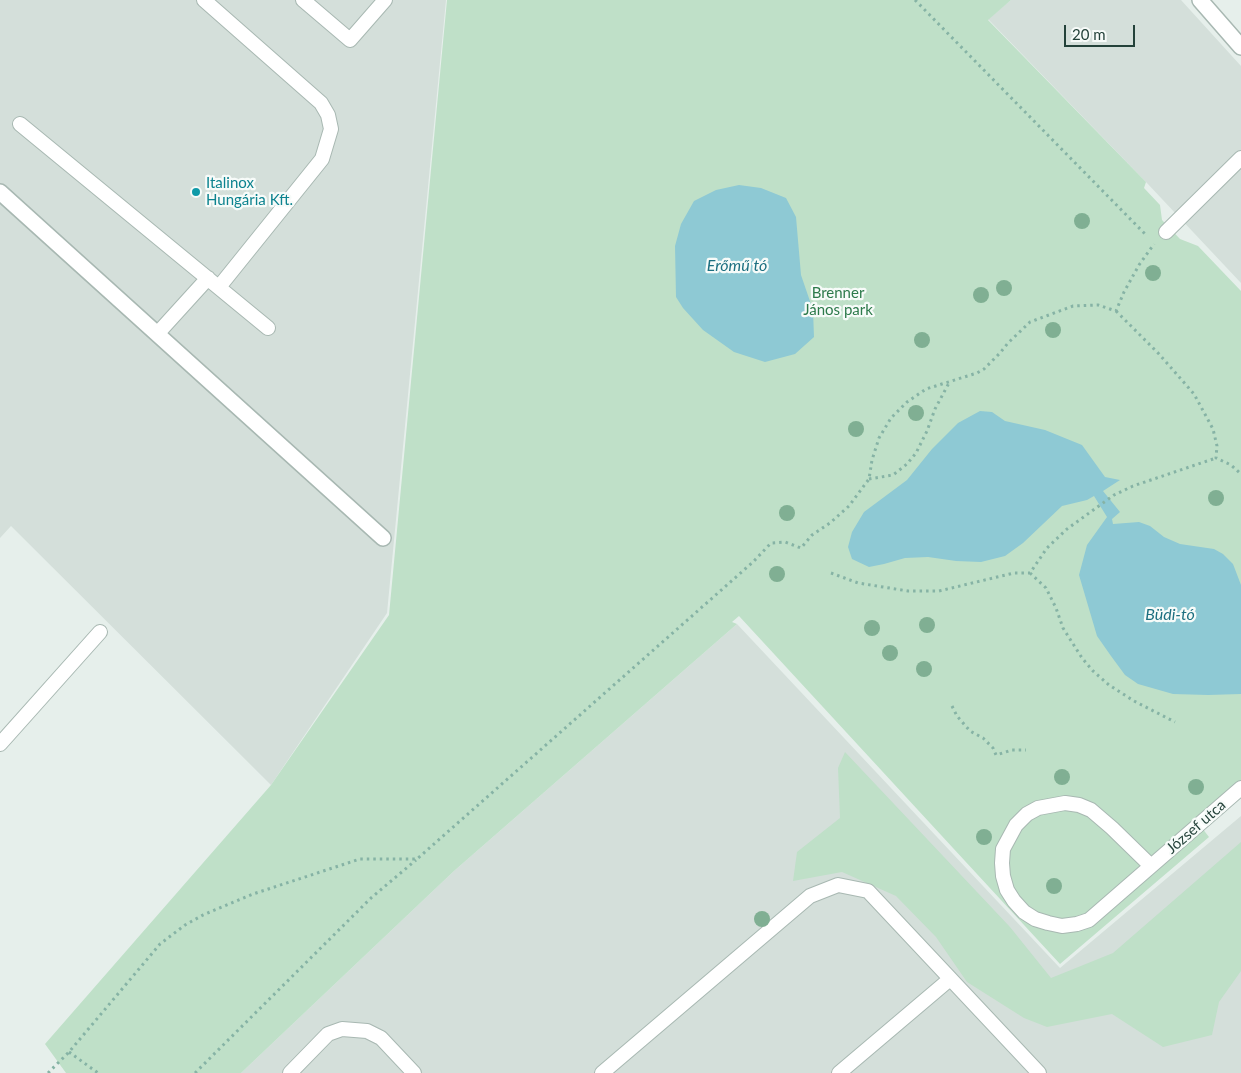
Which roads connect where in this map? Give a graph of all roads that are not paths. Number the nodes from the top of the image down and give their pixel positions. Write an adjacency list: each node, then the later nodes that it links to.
1 (204, 0): 10 (lane)
2 (303, 0): 3 (lane)
3 (385, 0)
4 (1200, 0): 5 (street)
5 (1241, 46)
6 (20, 124): 10 (lane)
7 (1241, 158): 9 (lane)
8 (0, 192): 12 (street)
9 (1166, 232)
10 (213, 283): 11 (lane); 12 (lane)
11 (268, 328)
12 (158, 333): 13 (street)
13 (383, 538)
14 (100, 632): 15 (lane)
15 (0, 744)
16 (1241, 788): 17 (lane, József utca)
17 (1151, 866): 17 (lane, József utca)
18 (950, 979): 21 (lane); 22 (lane); 23 (lane)
19 (290, 1073): 20 (lane)
20 (414, 1073)
21 (602, 1073)
22 (839, 1073)
23 (1039, 1073)

